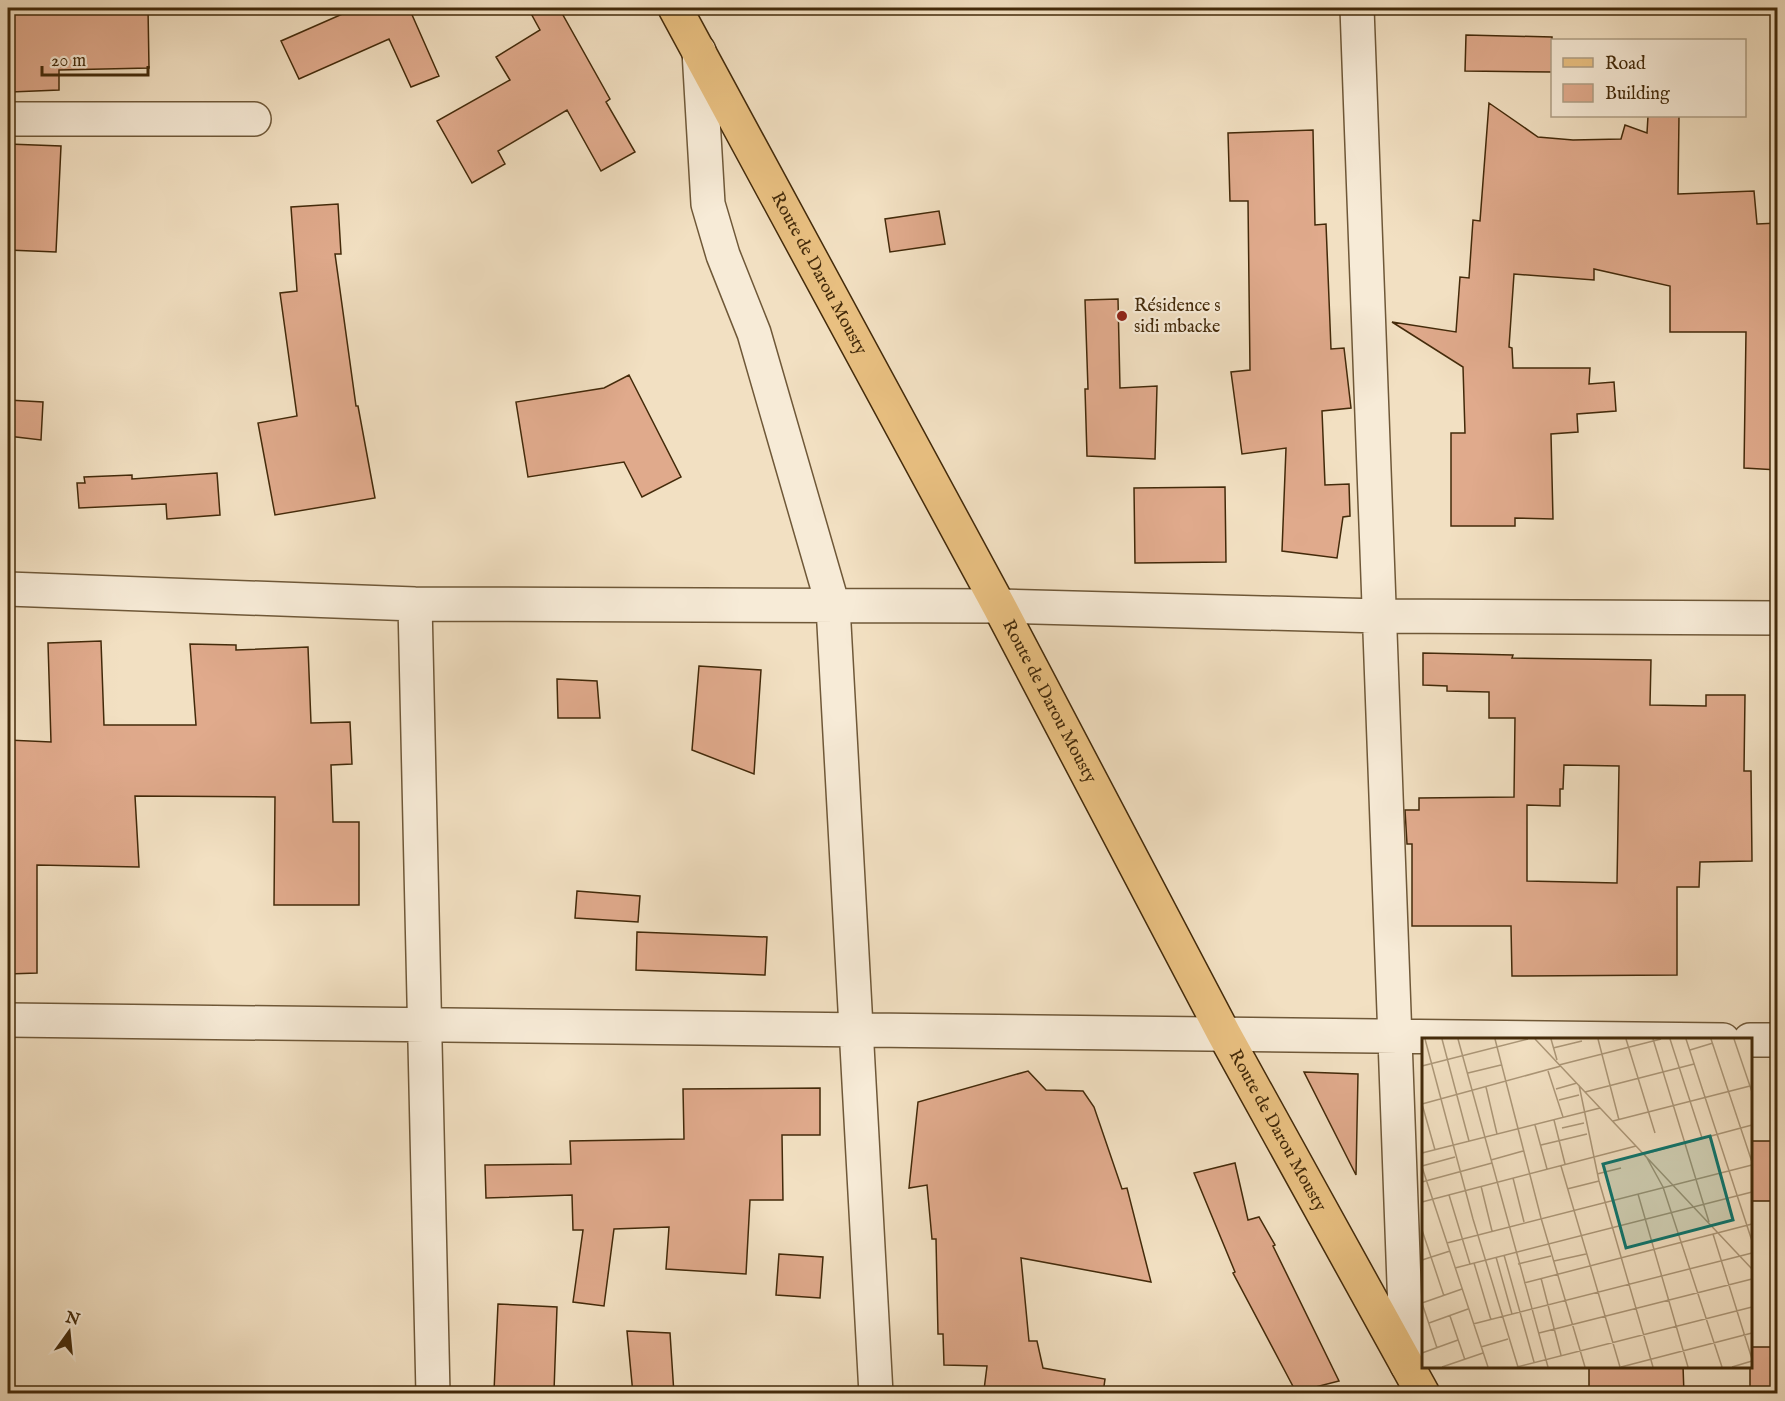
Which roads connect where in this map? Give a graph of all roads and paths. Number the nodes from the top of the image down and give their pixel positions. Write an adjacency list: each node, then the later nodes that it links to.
1 (675, 8): 3 (main road, Route de Darou Mousty)
2 (1357, 8): 10 (street)
3 (699, 51): 8 (street); 9 (main road, Route de Darou Mousty)
4 (8, 118): 5 (street)
5 (254, 119)
6 (8, 589): 7 (street)
7 (415, 604): 8 (street); 13 (street)
8 (833, 606): 9 (street); 14 (street)
9 (999, 606): 10 (street); 15 (main road, Route de Darou Mousty)
10 (1380, 616): 11 (street); 16 (street)
11 (1778, 618)
12 (8, 1020): 13 (street)
13 (424, 1025): 14 (street); 21 (street)
14 (856, 1030): 15 (street); 22 (street)
15 (1224, 1034): 16 (street); 20 (main road, Route de Darou Mousty)
16 (1395, 1035): 17 (street); 20 (street)
17 (1592, 1038)
18 (1752, 1040): 19 (street)
19 (1778, 1040)
20 (1407, 1365): 23 (main road, Route de Darou Mousty)
21 (433, 1394)
22 (876, 1394)
23 (1423, 1394)

